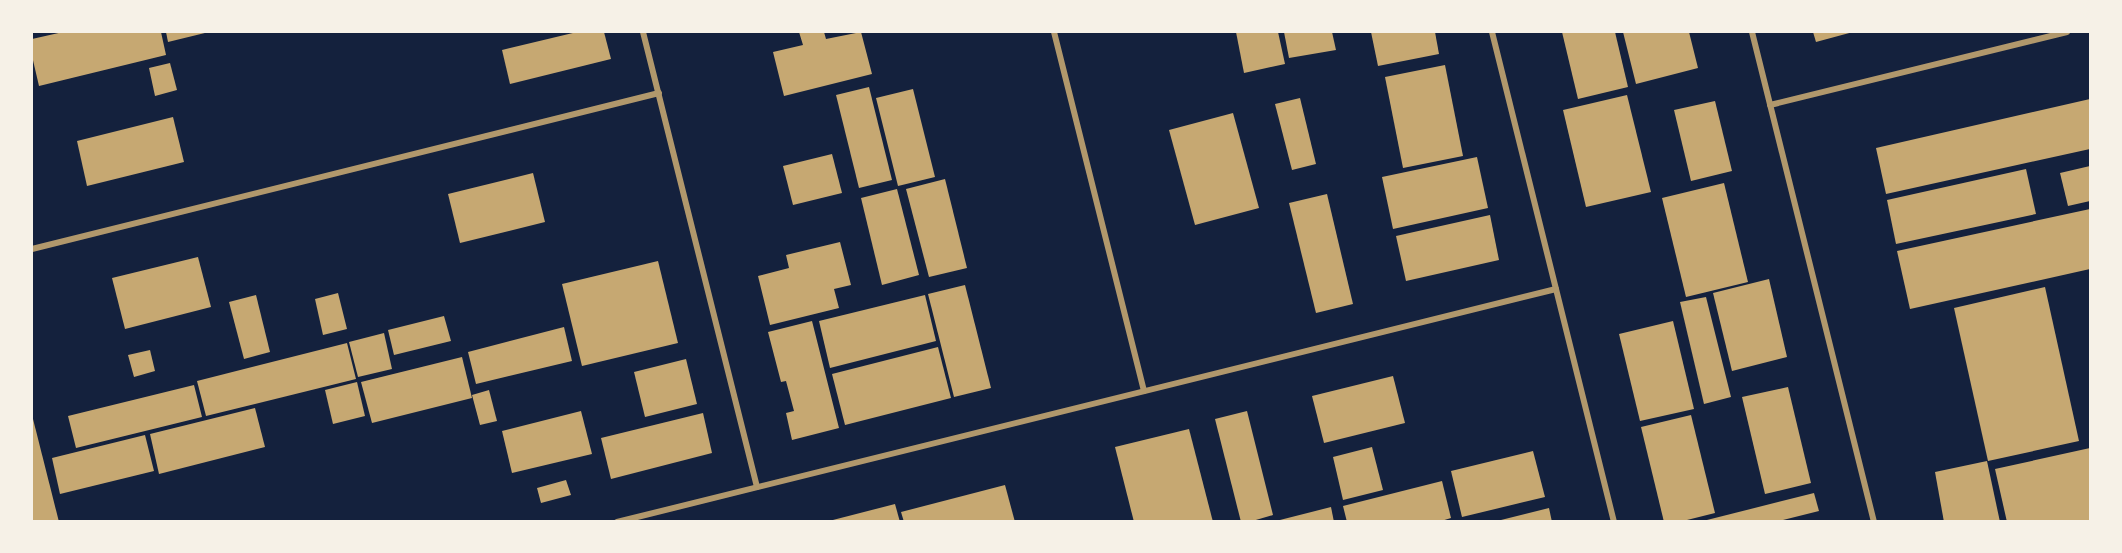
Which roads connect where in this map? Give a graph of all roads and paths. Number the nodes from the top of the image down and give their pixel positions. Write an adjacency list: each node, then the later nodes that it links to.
1 (643, 32): 6 (street)
2 (1054, 32): 10 (street)
3 (1492, 32): 9 (street)
4 (1752, 32): 7 (street)
5 (2067, 32): 7 (street)
6 (658, 93): 8 (street); 11 (street)
7 (1770, 105): 14 (street)
8 (32, 249)
9 (1556, 289): 10 (street); 13 (street)
10 (1144, 391): 11 (street)
11 (757, 487): 12 (street)
12 (617, 522)
13 (1614, 522)
14 (1874, 522)

